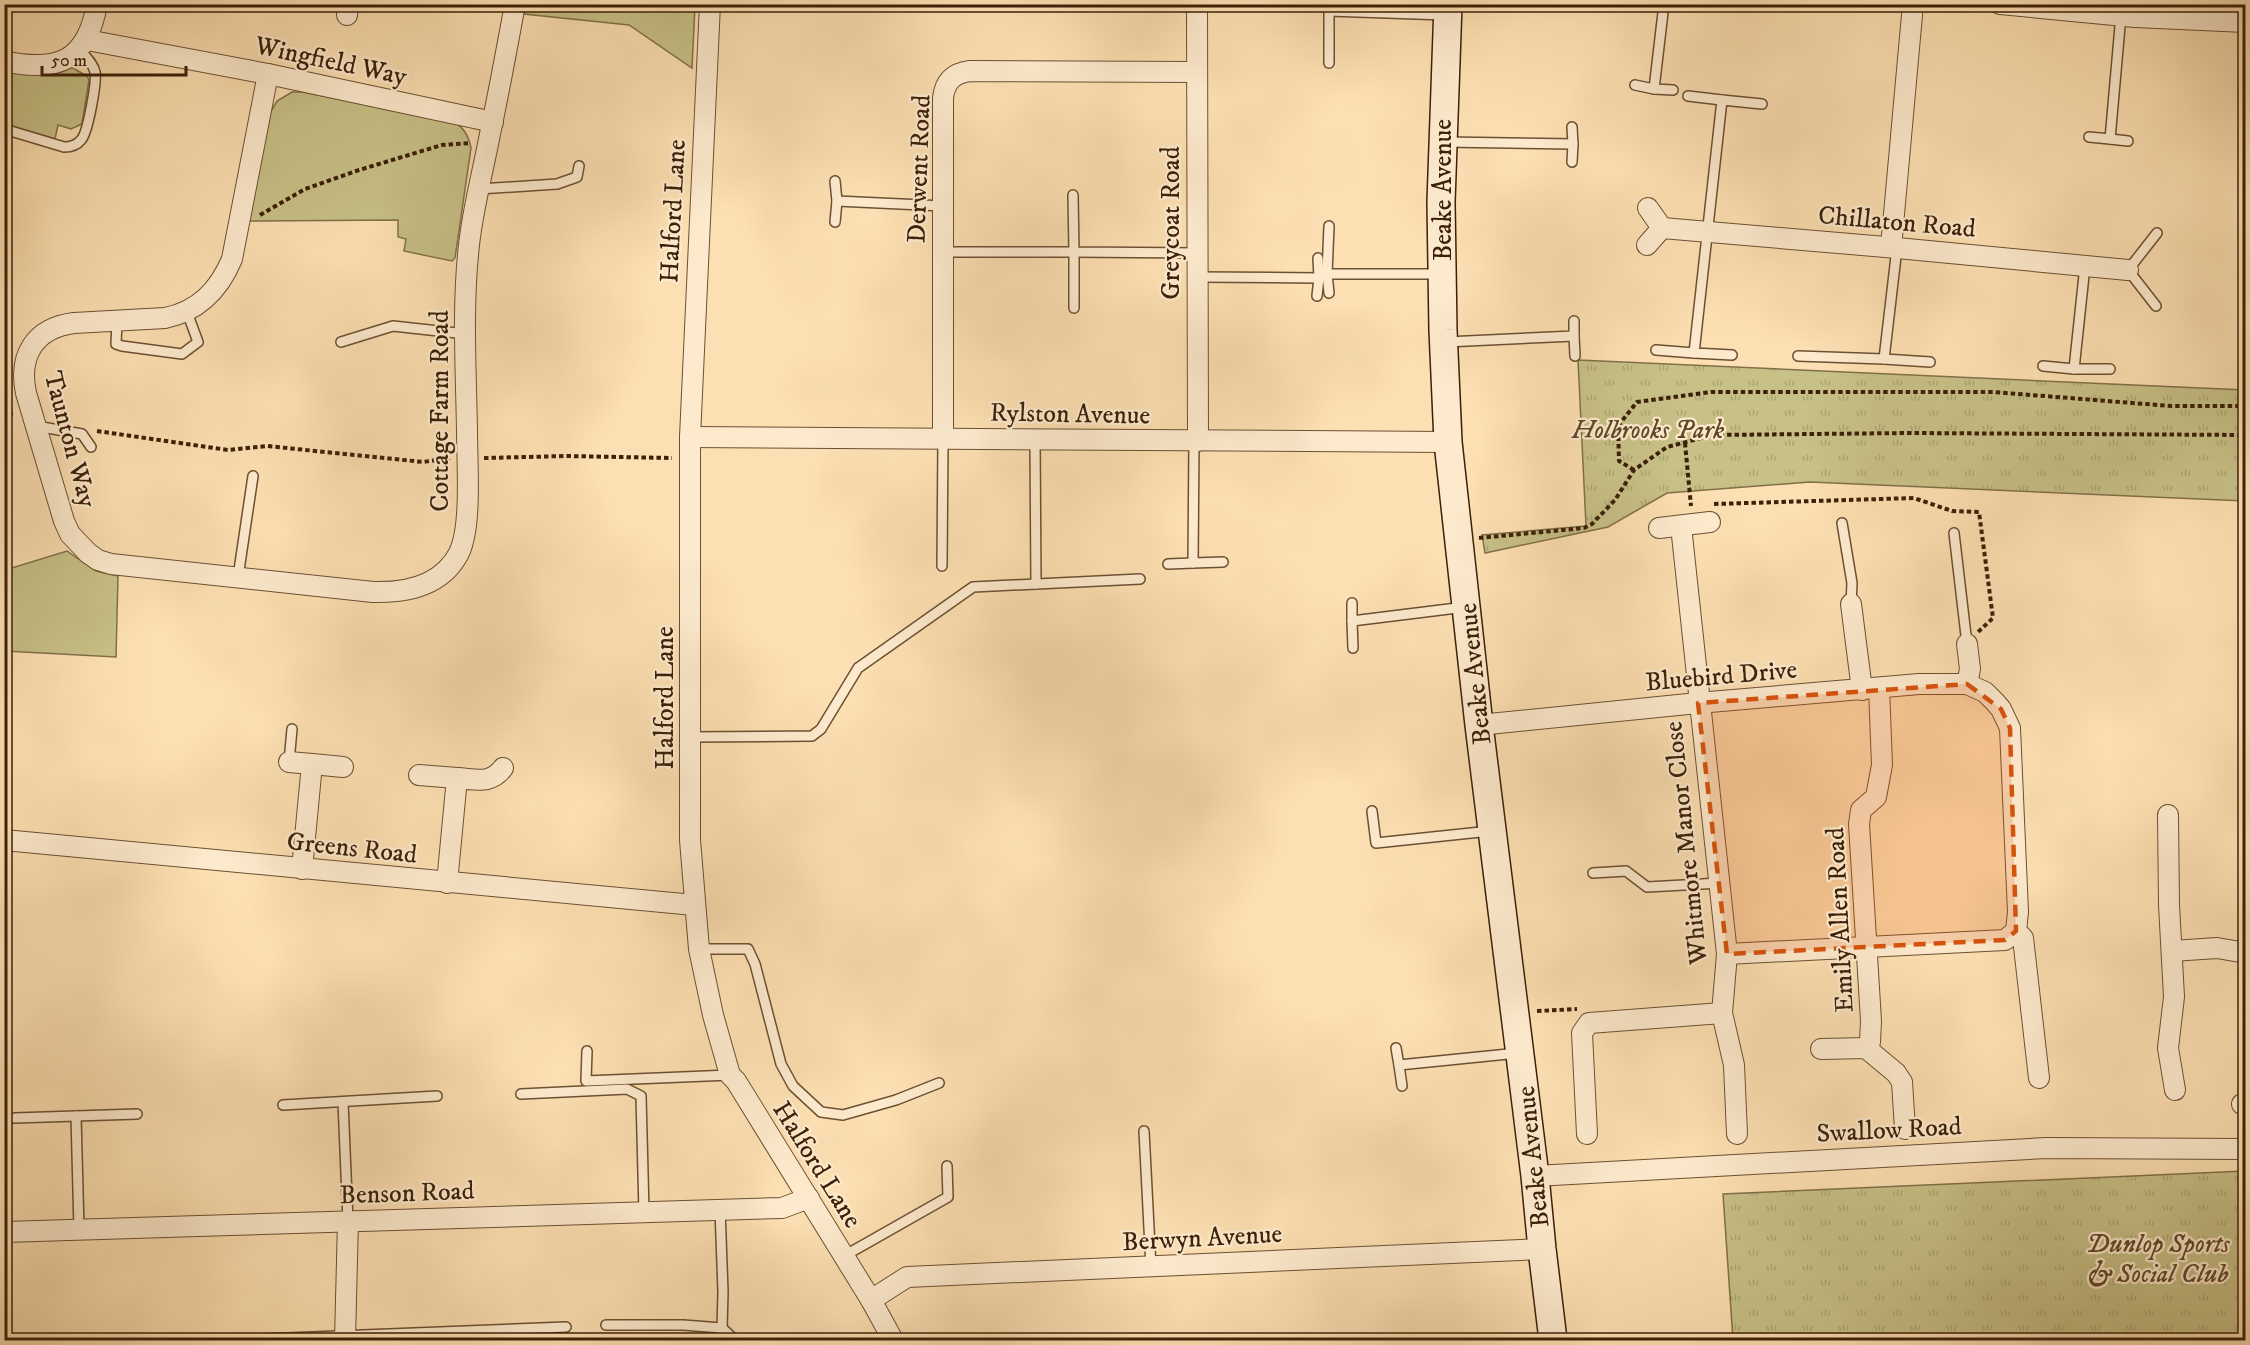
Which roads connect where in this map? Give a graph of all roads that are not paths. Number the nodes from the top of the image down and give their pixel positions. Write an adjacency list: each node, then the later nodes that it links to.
1 (96, 4): 12 (street)
2 (515, 4): 23 (street, Cottage Farm Road)
3 (710, 4): 77 (street, Halford Lane)
4 (1197, 4): 15 (street, Greycoat Road)
5 (1664, 4): 18 (lane)
6 (1913, 4): 45 (street)
7 (2000, 4): 10 (street)
8 (1330, 8): 9 (lane); 14 (lane)
9 (1447, 10): 29 (street, Beake Avenue)
10 (2131, 12): 11 (street); 27 (lane)
11 (2246, 22)
12 (83, 44): 13 (street); 16 (street, Wingfield Way); 25 (lane)
13 (4, 61)
14 (1329, 63)
15 (1197, 72): 37 (street, Derwent Road); 48 (street, Greycoat Road)
16 (268, 74): 23 (street, Wingfield Way); 59 (street, Taunton Way)
17 (1635, 85): 18 (lane)
18 (1654, 89): 19 (lane)
19 (1673, 90)
20 (1688, 96): 21 (lane)
21 (1722, 100): 22 (lane); 42 (lane)
22 (1762, 104)
23 (493, 122): 34 (street, Cottage Farm Road)
24 (1572, 127): 30 (lane)
25 (4, 129)
26 (2089, 136): 27 (lane)
27 (2110, 139): 28 (lane)
28 (2128, 141)
29 (1442, 142): 30 (lane); 52 (street, Beake Avenue)
30 (1573, 144): 31 (lane)
31 (1572, 162)
32 (579, 166): 34 (lane)
33 (836, 181): 36 (lane)
34 (479, 189): 62 (street, Cottage Farm Road)
35 (1073, 195): 47 (lane)
36 (837, 201): 37 (lane); 39 (lane)
37 (943, 206): 46 (street, Derwent Road)
38 (1648, 207): 41 (street)
39 (835, 222)
40 (1329, 226): 53 (lane)
41 (1662, 228): 42 (street, Chillaton Road); 44 (street)
42 (1708, 232): 45 (street, Chillaton Road); 67 (lane)
43 (2157, 233): 51 (lane)
44 (1647, 245)
45 (1894, 248): 50 (street, Chillaton Road); 71 (lane)
46 (943, 252): 47 (lane); 78 (street, Derwent Road)
47 (1074, 252): 48 (lane); 58 (lane)
48 (1197, 253): 54 (street, Greycoat Road)
49 (1318, 258): 53 (lane)
50 (2085, 266): 51 (street, Chillaton Road); 74 (lane)
51 (2128, 270): 57 (lane)
52 (1442, 274): 53 (lane); 65 (street, Beake Avenue)
53 (1323, 276): 54 (lane); 55 (lane); 56 (lane)
54 (1197, 278): 80 (street, Greycoat Road)
55 (1329, 293)
56 (1317, 296)
57 (2156, 306)
58 (1074, 308)
59 (187, 312): 60 (street, Taunton Way); 60 (lane)
60 (117, 321): 76 (street, Taunton Way)
61 (1574, 321): 63 (lane)
62 (466, 334): 64 (lane); 92 (street, Cottage Farm Road)
63 (1574, 336): 65 (lane); 69 (lane)
64 (341, 342)
65 (1443, 342): 81 (street, Beake Avenue)
66 (1656, 350): 67 (lane)
67 (1694, 353): 68 (lane)
68 (1732, 355)
69 (1575, 356)
70 (1798, 356): 71 (lane)
71 (1884, 359): 72 (lane)
72 (1930, 362)
73 (2043, 366): 74 (lane)
74 (2074, 369): 75 (lane)
75 (2110, 369)
76 (34, 421): 82 (lane); 91 (street, Taunton Way)
77 (690, 437): 78 (street, Rylston Avenue); 106 (street, Halford Lane)
78 (943, 439): 79 (street, Rylston Avenue); 90 (lane)
79 (1035, 440): 80 (street, Rylston Avenue); 94 (lane)
80 (1196, 441): 81 (street, Rylston Avenue); 88 (lane)
81 (1449, 442): 97 (street, Beake Avenue)
82 (91, 447)
83 (253, 476): 92 (lane)
84 (1842, 523): 96 (lane)
85 (1659, 528): 103 (street, Whitmore Manor Close)
86 (1954, 533): 99 (lane)
87 (1223, 562): 88 (lane)
88 (1193, 563): 89 (lane)
89 (1168, 564)
90 (942, 566)
91 (207, 574): 92 (street, Cottage Farm Road)
92 (238, 577)
93 (1140, 579): 94 (lane)
94 (1036, 584): 106 (lane)
95 (1352, 603): 98 (lane)
96 (1851, 604): 102 (street, Emily Allen Road)
97 (1467, 607): 98 (lane); 104 (street, Beake Avenue)
98 (1352, 621): 100 (lane)
99 (1967, 644): 101 (street)
100 (1353, 648)
101 (1967, 684): 102 (street, Bluebird Drive); 122 (street)
102 (1870, 689): 103 (street, Bluebird Drive); 123 (street, Emily Allen Road)
103 (1698, 703): 104 (street, Bluebird Drive); 120 (street, Whitmore Manor Close)
104 (1479, 725): 115 (street, Beake Avenue)
105 (292, 729): 107 (lane)
106 (690, 737): 121 (street, Halford Lane)
107 (289, 762): 108 (street)
108 (312, 764): 109 (street); 117 (street)
109 (343, 767)
110 (503, 768): 112 (street)
111 (419, 775): 112 (street)
112 (457, 778): 119 (street)
113 (1372, 811): 115 (lane)
114 (2168, 815): 125 (street)
115 (1492, 831): 133 (street, Beake Avenue)
116 (4, 840): 117 (street, Greens Road)
117 (302, 869): 119 (street, Greens Road)
118 (1593, 873): 120 (lane)
119 (447, 883): 121 (street, Greens Road)
120 (1720, 883): 127 (street, Whitmore Manor Close)
121 (694, 905): 124 (street, Halford Lane)
122 (2016, 931): 123 (street); 136 (street)
123 (1867, 948): 127 (street); 130 (street, Emily Allen Road)
124 (699, 949): 135 (street, Halford Lane); 137 (lane)
125 (2172, 951): 126 (street); 139 (street)
126 (2246, 953)
127 (1727, 954): 128 (street, Whitmore Manor Close)
128 (1722, 1013): 149 (street); 150 (street, Whitmore Manor Close)
129 (1395, 1048): 134 (lane)
130 (1866, 1048): 131 (street, Emily Allen Road); 147 (street, Emily Allen Road)
131 (1821, 1049)
132 (587, 1050): 135 (lane)
133 (1520, 1053): 134 (lane); 153 (street, Beake Avenue)
134 (1399, 1065): 138 (lane)
135 (730, 1075): 154 (street, Halford Lane)
136 (2039, 1078)
137 (939, 1083)
138 (1402, 1086)
139 (2175, 1090)
140 (521, 1094): 156 (lane)
141 (437, 1096): 142 (lane)
142 (343, 1102): 143 (lane); 157 (lane)
143 (283, 1105)
144 (137, 1114): 145 (lane)
145 (76, 1116): 146 (lane); 158 (lane)
146 (15, 1118)
147 (1905, 1129)
148 (1144, 1131): 162 (lane)
149 (1587, 1134)
150 (1737, 1134)
151 (2246, 1149): 153 (street, Swallow Road)
152 (947, 1166): 161 (lane)
153 (1535, 1176): 160 (street, Beake Avenue)
154 (808, 1198): 155 (street, Benson Road); 161 (street, Halford Lane)
155 (720, 1209): 156 (street, Benson Road); 166 (lane)
156 (644, 1212): 157 (street, Benson Road)
157 (348, 1221): 158 (street, Benson Road); 168 (street)
158 (79, 1229): 159 (street, Benson Road)
159 (4, 1232)
160 (1542, 1249): 162 (street, Berwyn Avenue); 174 (street, Beake Avenue)
161 (844, 1256): 163 (street, Halford Lane)
162 (1151, 1267): 163 (street, Berwyn Avenue)
163 (871, 1299): 173 (street, Halford Lane)
164 (606, 1325): 166 (lane)
165 (566, 1327): 167 (lane)
166 (722, 1328): 170 (lane); 171 (lane); 172 (lane)
167 (474, 1336): 168 (lane)
168 (345, 1338): 169 (lane)
169 (238, 1341)
170 (718, 1341)
171 (724, 1341)
172 (735, 1341)
173 (893, 1341)
174 (1553, 1341)

